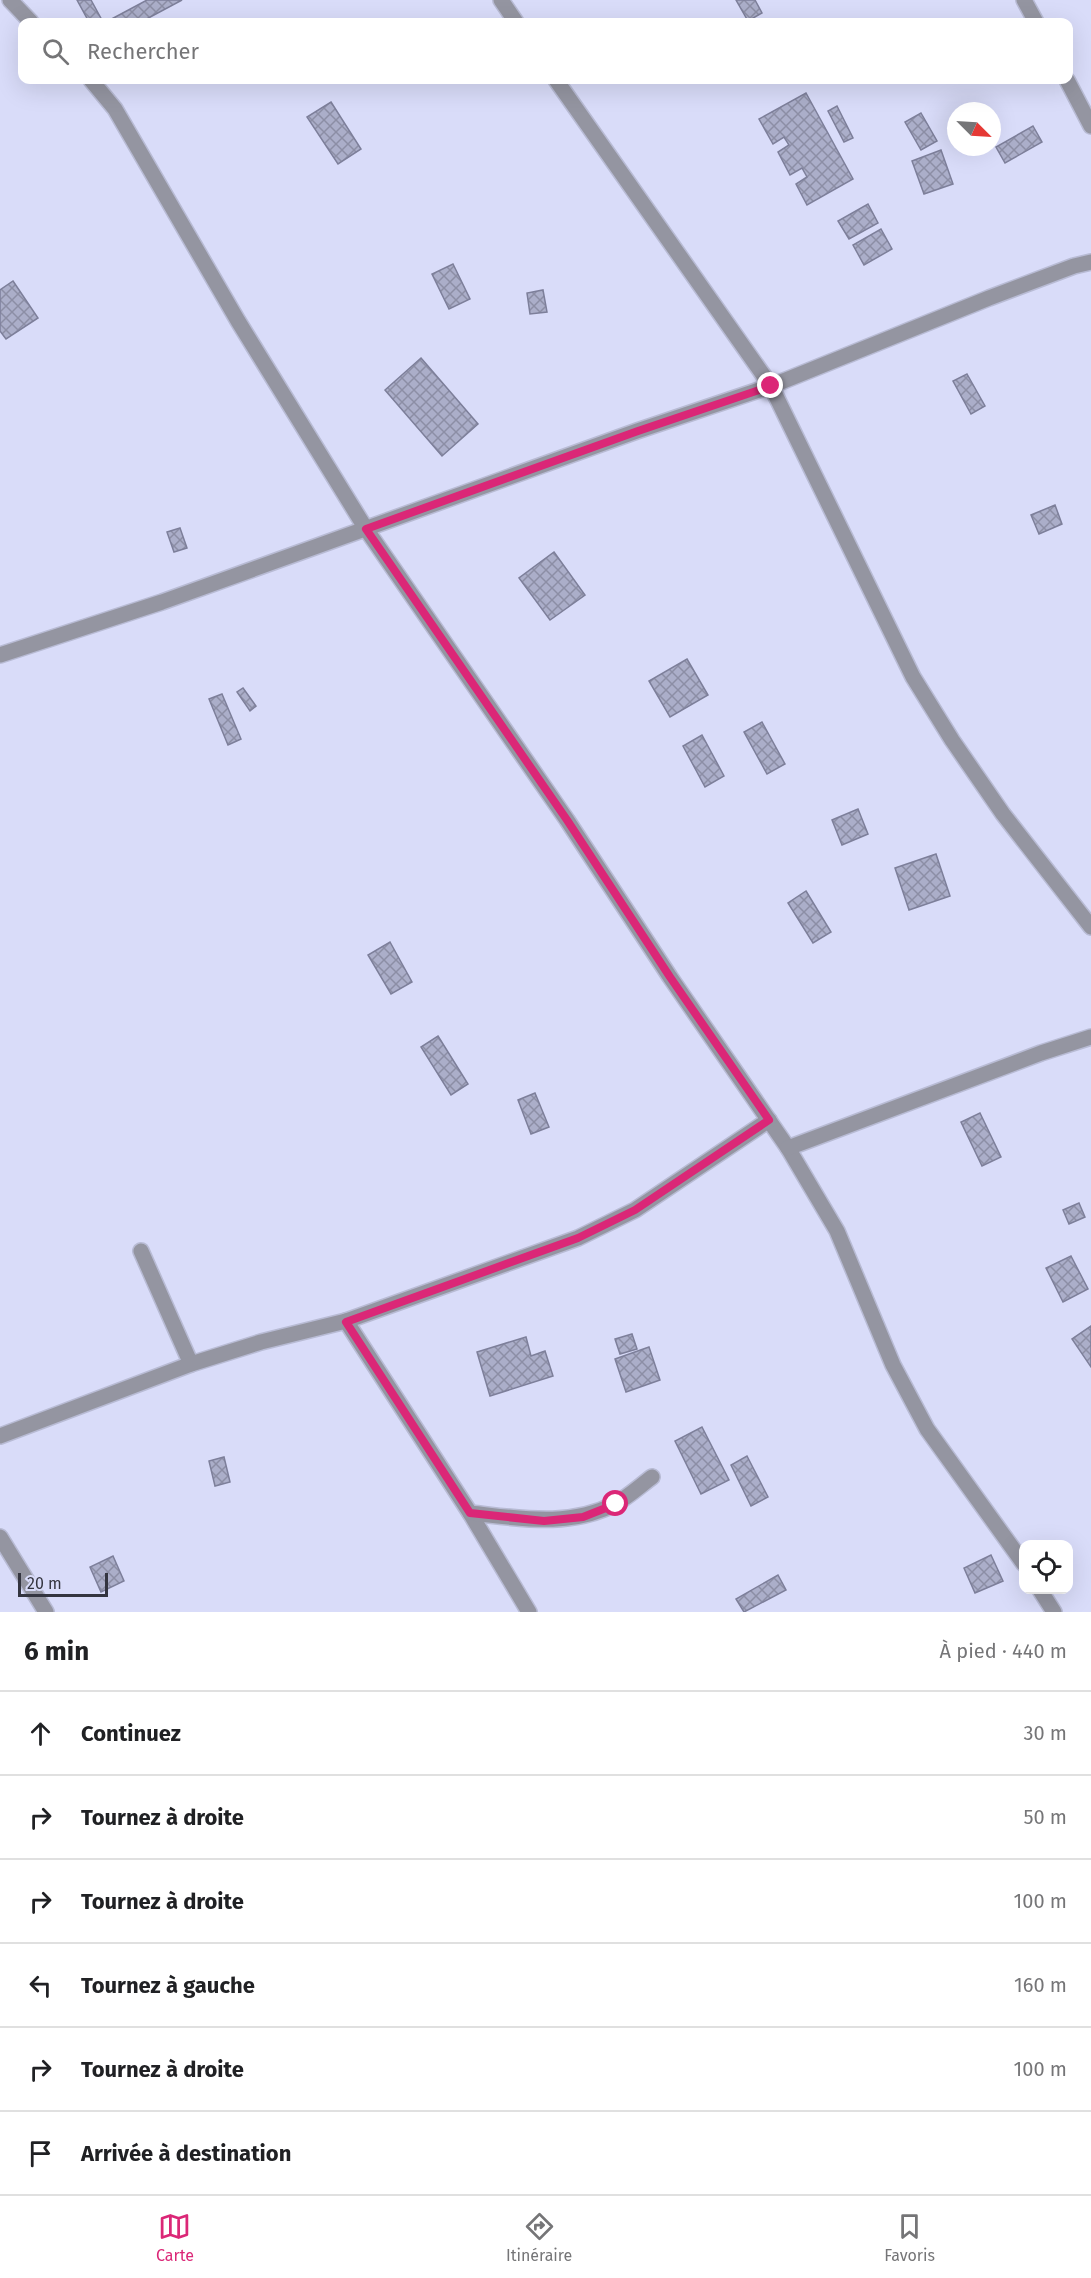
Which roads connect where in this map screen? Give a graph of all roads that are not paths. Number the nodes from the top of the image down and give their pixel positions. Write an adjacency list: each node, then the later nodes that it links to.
1 (10, 0): 4 (street)
2 (501, 0): 5 (street)
3 (1024, 0): 6 (street)
4 (27, 18)
5 (513, 18)
6 (1034, 18)
7 (94, 84): 13 (street)
8 (559, 84): 12 (street)
9 (1069, 84): 10 (street)
10 (1091, 126)
11 (1091, 262): 12 (street)
12 (771, 386): 13 (street); 15 (street)
13 (366, 529): 14 (street); 17 (street)
14 (0, 655)
15 (1091, 927)
16 (1091, 1037): 18 (street)
17 (769, 1120): 18 (street); 20 (street)
18 (788, 1148): 26 (street)
19 (141, 1251): 21 (street)
20 (346, 1322): 21 (street); 24 (street)
21 (191, 1364): 22 (street)
22 (0, 1436)
23 (652, 1477): 24 (street)
24 (470, 1513): 29 (street)
25 (0, 1537): 28 (street)
26 (1019, 1558)
27 (1043, 1594): 30 (street)
28 (46, 1612)
29 (529, 1612)
30 (1054, 1612)

